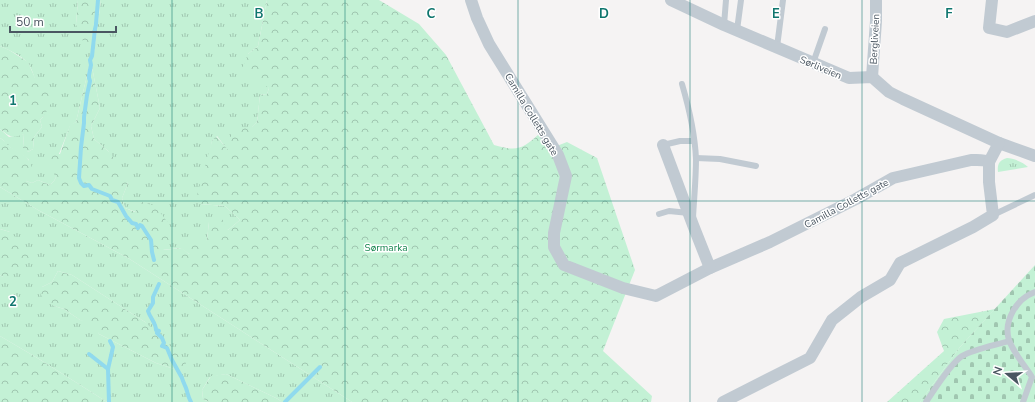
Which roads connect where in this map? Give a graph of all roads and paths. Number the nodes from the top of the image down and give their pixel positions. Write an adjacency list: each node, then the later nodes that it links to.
1 (471, 0): 28 (street, Camilla Colletts gate)
2 (726, 0): 9 (lane)
3 (741, 0): 11 (lane)
4 (785, 0): 12 (lane)
5 (876, 0): 14 (street, Bergliveien)
6 (992, 0): 8 (street)
7 (676, 1): 9 (street, Sørliveien)
8 (1035, 21)
9 (724, 25): 11 (street, Sørliveien)
10 (826, 29): 13 (lane)
11 (737, 30): 12 (street, Sørliveien)
12 (776, 47): 13 (street, Sørliveien)
13 (813, 63): 14 (street, Sørliveien)
14 (872, 77): 17 (street)
15 (682, 84): 16 (lane)
16 (694, 141): 18 (lane); 20 (lane)
17 (999, 143): 19 (street); 21 (street)
18 (663, 144): 24 (street)
19 (1035, 156)
20 (696, 158): 22 (lane); 27 (lane)
21 (989, 162): 26 (street); 28 (street, Camilla Colletts gate)
22 (756, 166)
23 (1035, 195): 26 (lane)
24 (689, 213): 25 (lane); 27 (street)
25 (658, 214)
26 (993, 215): 31 (street)
27 (693, 226): 28 (street)
28 (710, 268)
29 (1035, 292): 30 (lane)
30 (1009, 342): 32 (lane); 33 (lane)
31 (723, 402)
32 (926, 402)
33 (1023, 402)

